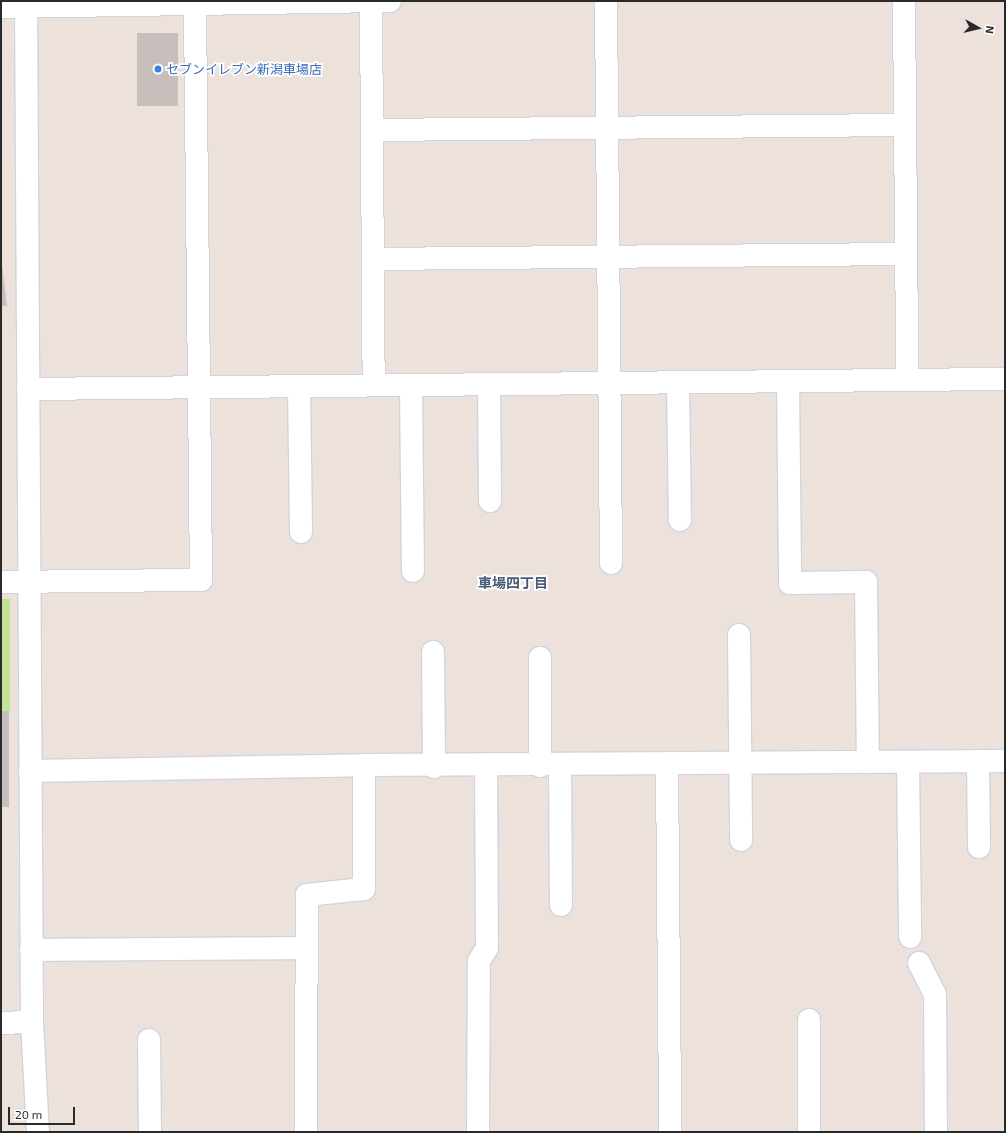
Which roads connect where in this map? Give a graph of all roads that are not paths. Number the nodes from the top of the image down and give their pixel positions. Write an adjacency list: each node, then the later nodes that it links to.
1 (371, 1): 2 (street); 6 (street); 10 (street)
2 (390, 1)
3 (606, 1): 9 (street)
4 (904, 1): 8 (street)
5 (26, 4): 6 (street); 7 (street); 24 (street)
6 (195, 4): 23 (street)
7 (1, 7)
8 (905, 125): 9 (street); 11 (street)
9 (607, 128): 10 (street); 12 (street)
10 (372, 130): 13 (street)
11 (906, 254): 12 (street); 15 (street)
12 (608, 257): 13 (street); 18 (street)
13 (373, 259): 20 (street)
14 (1005, 379): 15 (street)
15 (907, 380): 16 (street)
16 (788, 381): 17 (street); 37 (street)
17 (678, 382): 18 (street); 26 (street)
18 (609, 383): 19 (street); 28 (street)
19 (489, 384): 21 (street); 25 (street)
20 (374, 385): 21 (street); 22 (street)
21 (411, 385): 29 (street)
22 (299, 386): 23 (street); 27 (street)
23 (199, 387): 24 (street); 31 (street)
24 (28, 389): 31 (street)
25 (490, 501)
26 (680, 520)
27 (301, 532)
28 (611, 563)
29 (413, 572)
30 (1, 582): 31 (street)
31 (29, 582): 45 (street)
32 (739, 635): 40 (street)
33 (433, 652): 44 (street)
34 (540, 658): 43 (street)
35 (978, 761): 36 (street); 38 (street); 47 (street)
36 (1005, 761)
37 (868, 762): 38 (street); 40 (street)
38 (908, 762): 49 (street)
39 (667, 764): 40 (street); 43 (street); 61 (street)
40 (740, 764): 46 (street)
41 (364, 765): 44 (street); 45 (street); 50 (street)
42 (486, 766): 43 (street); 44 (street); 60 (street)
43 (550, 766): 48 (street)
44 (434, 767)
45 (30, 771): 51 (street)
46 (741, 840)
47 (979, 847)
48 (561, 905)
49 (910, 937)
50 (305, 948): 51 (street); 59 (street)
51 (31, 950): 54 (street)
52 (919, 963): 63 (street)
53 (809, 1020): 62 (street)
54 (32, 1022): 55 (street); 57 (street)
55 (1, 1023)
56 (149, 1040): 58 (street)
57 (38, 1132)
58 (150, 1132)
59 (306, 1132)
60 (478, 1132)
61 (670, 1132)
62 (809, 1132)
63 (936, 1132)

